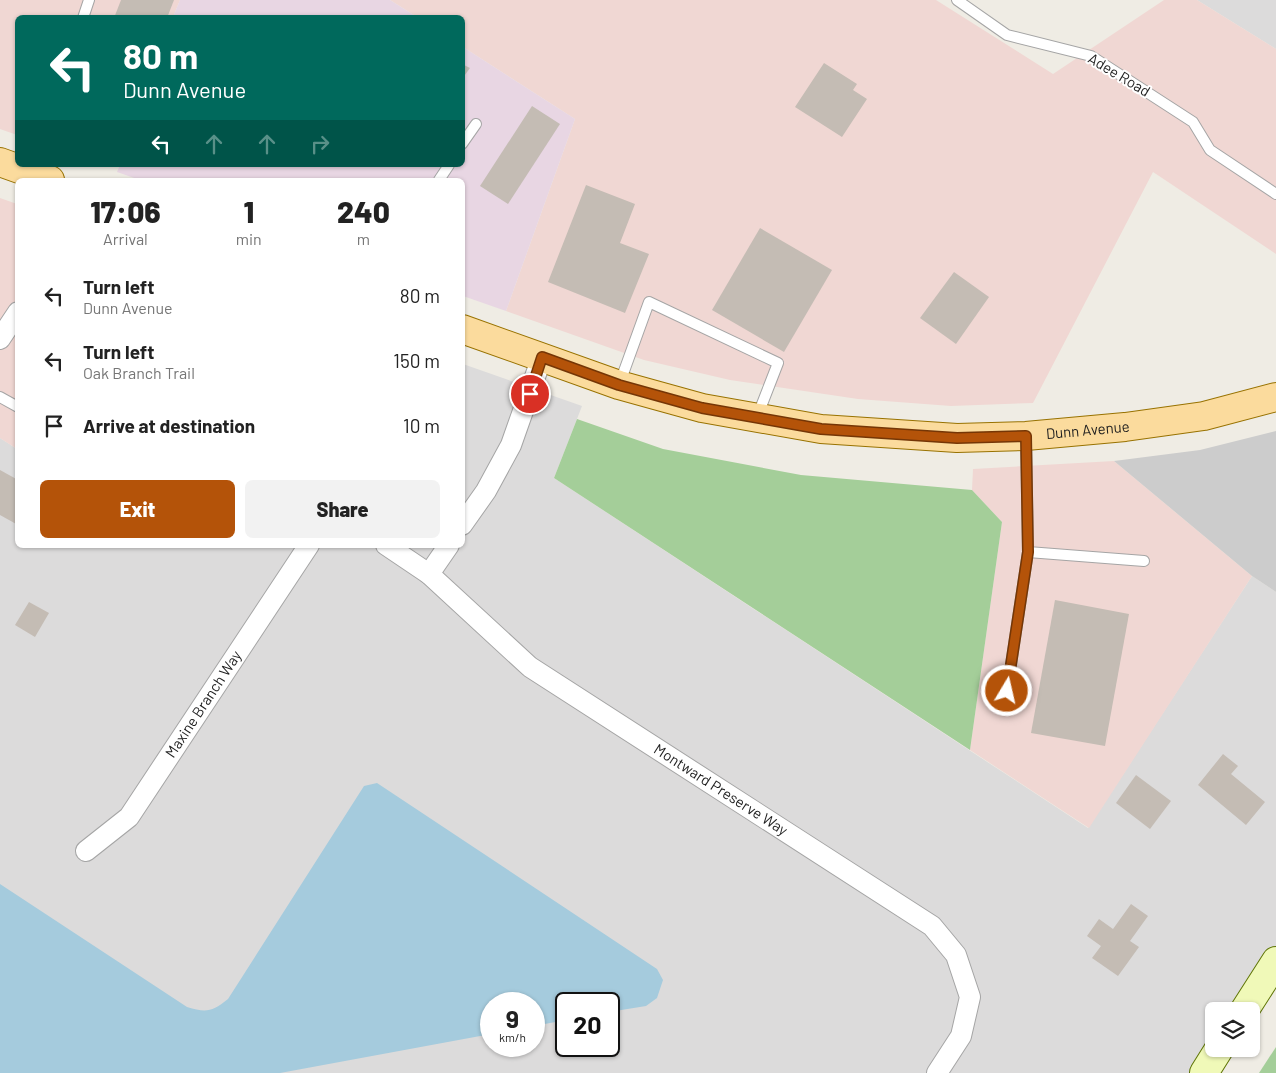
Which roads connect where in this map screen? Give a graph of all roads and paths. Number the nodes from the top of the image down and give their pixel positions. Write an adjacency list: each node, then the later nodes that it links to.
1 (89, 0): 3 (lane)
2 (957, 0): 12 (lane, Adee Road)
3 (84, 15)
4 (476, 124): 5 (lane)
5 (465, 140)
6 (0, 162): 7 (main road)
7 (15, 166)
8 (17, 167): 10 (main road)
9 (448, 167): 11 (lane)
10 (50, 177)
11 (440, 178)
12 (1276, 194)
13 (15, 316): 15 (street)
14 (465, 330): 16 (main road, Dunn Avenue)
15 (0, 339)
16 (542, 357): 17 (main road, Dunn Avenue); 23 (street)
17 (619, 385): 21 (main road, Dunn Avenue); 21 (lane)
18 (0, 397): 20 (lane)
19 (1276, 397): 22 (main road, Dunn Avenue)
20 (15, 405)
21 (756, 418): 22 (main road, Dunn Avenue)
22 (1026, 436): 27 (lane)
23 (465, 521)
24 (308, 548): 31 (street, Maxine Branch Way)
25 (390, 548): 29 (street, Montward Preserve Way)
26 (447, 548): 29 (street)
27 (1028, 552): 28 (lane); 30 (lane)
28 (1144, 561)
29 (429, 574): 35 (street, Montward Preserve Way)
30 (1007, 691)
31 (86, 851)
32 (1276, 962): 33 (street)
33 (1250, 1002)
34 (1215, 1057): 36 (street)
35 (937, 1073)
36 (1204, 1073)

